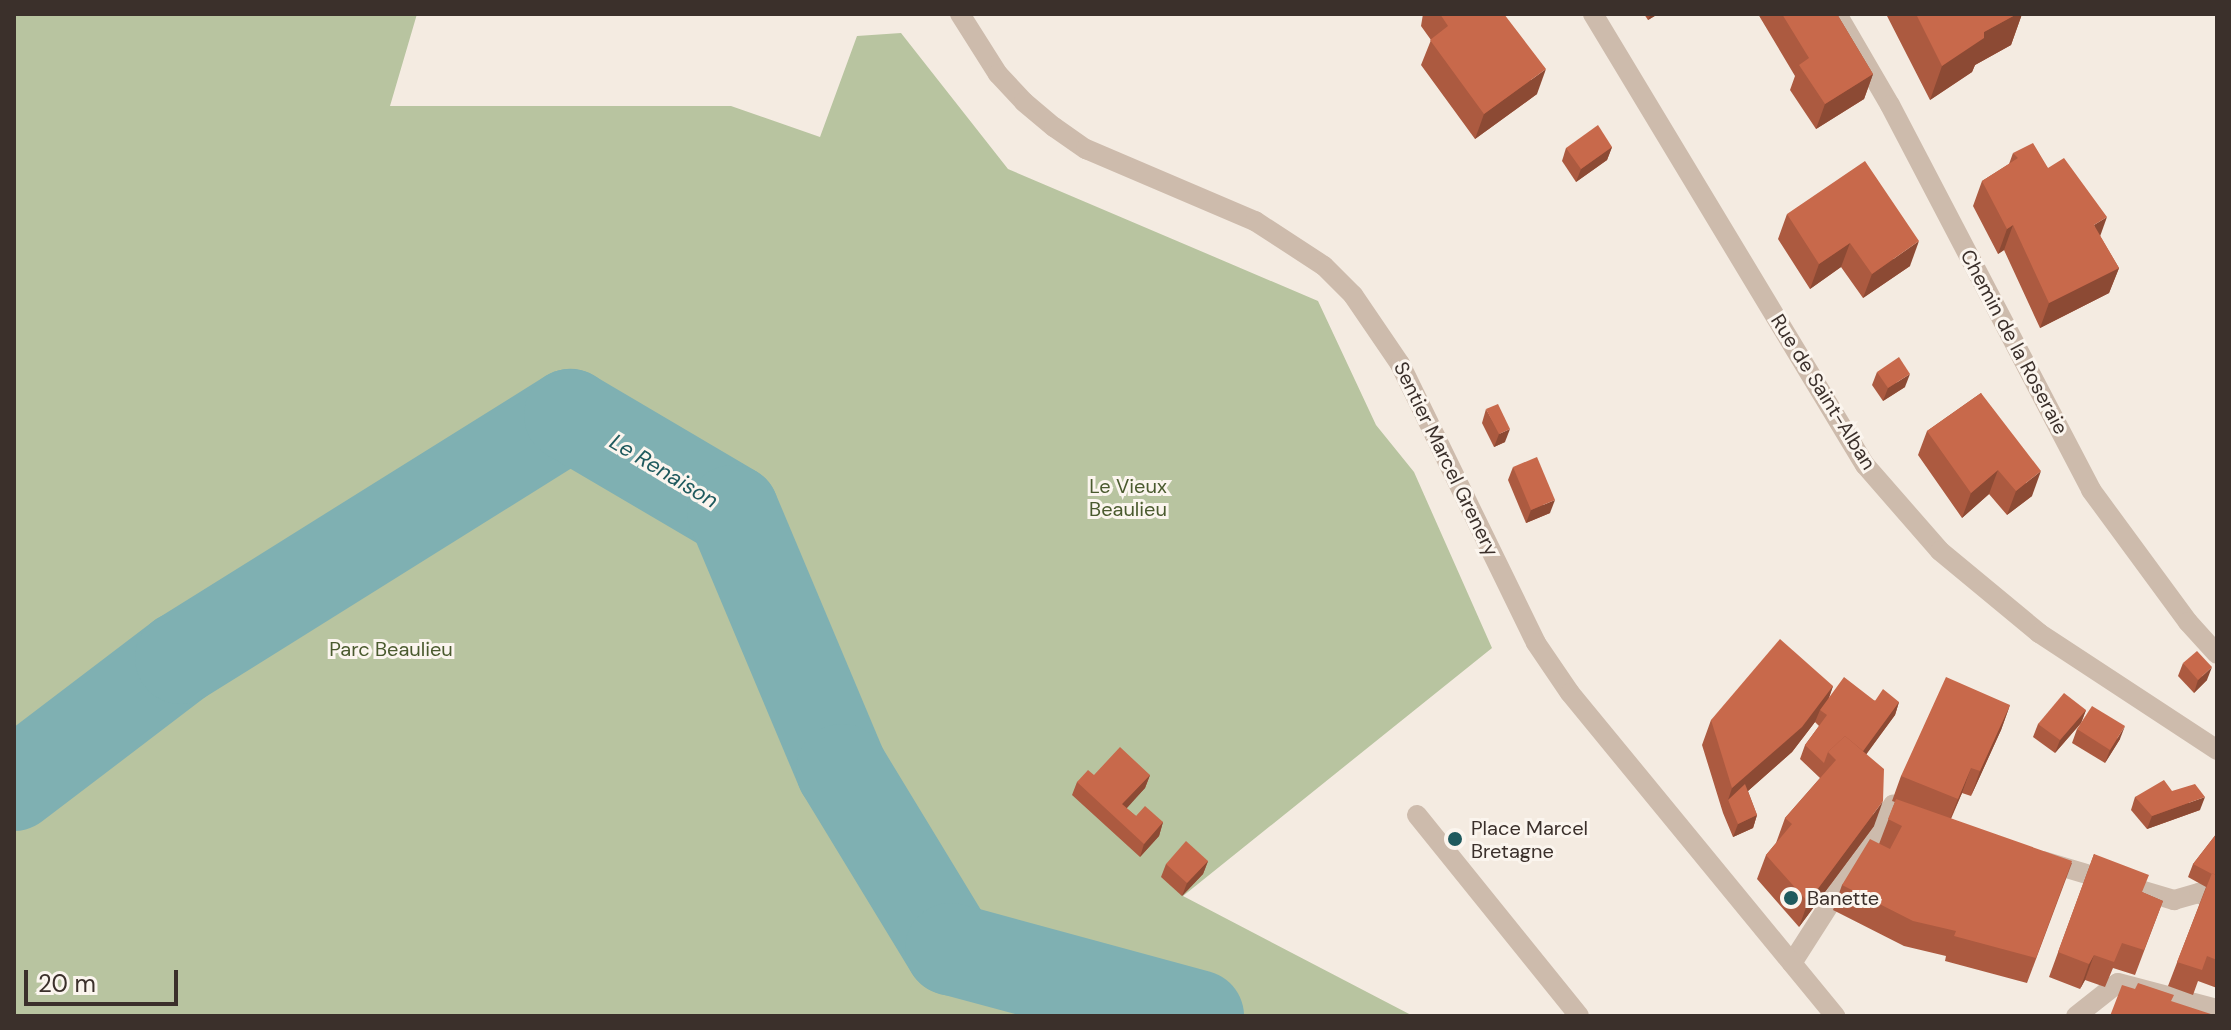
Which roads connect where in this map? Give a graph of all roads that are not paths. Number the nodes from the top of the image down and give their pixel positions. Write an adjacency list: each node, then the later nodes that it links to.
1 (960, 14): 10 (street, Sentier Marcel Grenery)
2 (1593, 14): 5 (street, Rue de Saint-Alban)
3 (1837, 14): 4 (street, Chemin de la Roseraie)
4 (2217, 654)
5 (2217, 750)
6 (1417, 815): 12 (street)
7 (1936, 821): 10 (street)
8 (2021, 853): 9 (street)
9 (2217, 902)
10 (1792, 963): 13 (street, Sentier Marcel Grenery)
11 (2217, 1009): 14 (street)
12 (1579, 1016)
13 (1835, 1016)
14 (2076, 1016)

